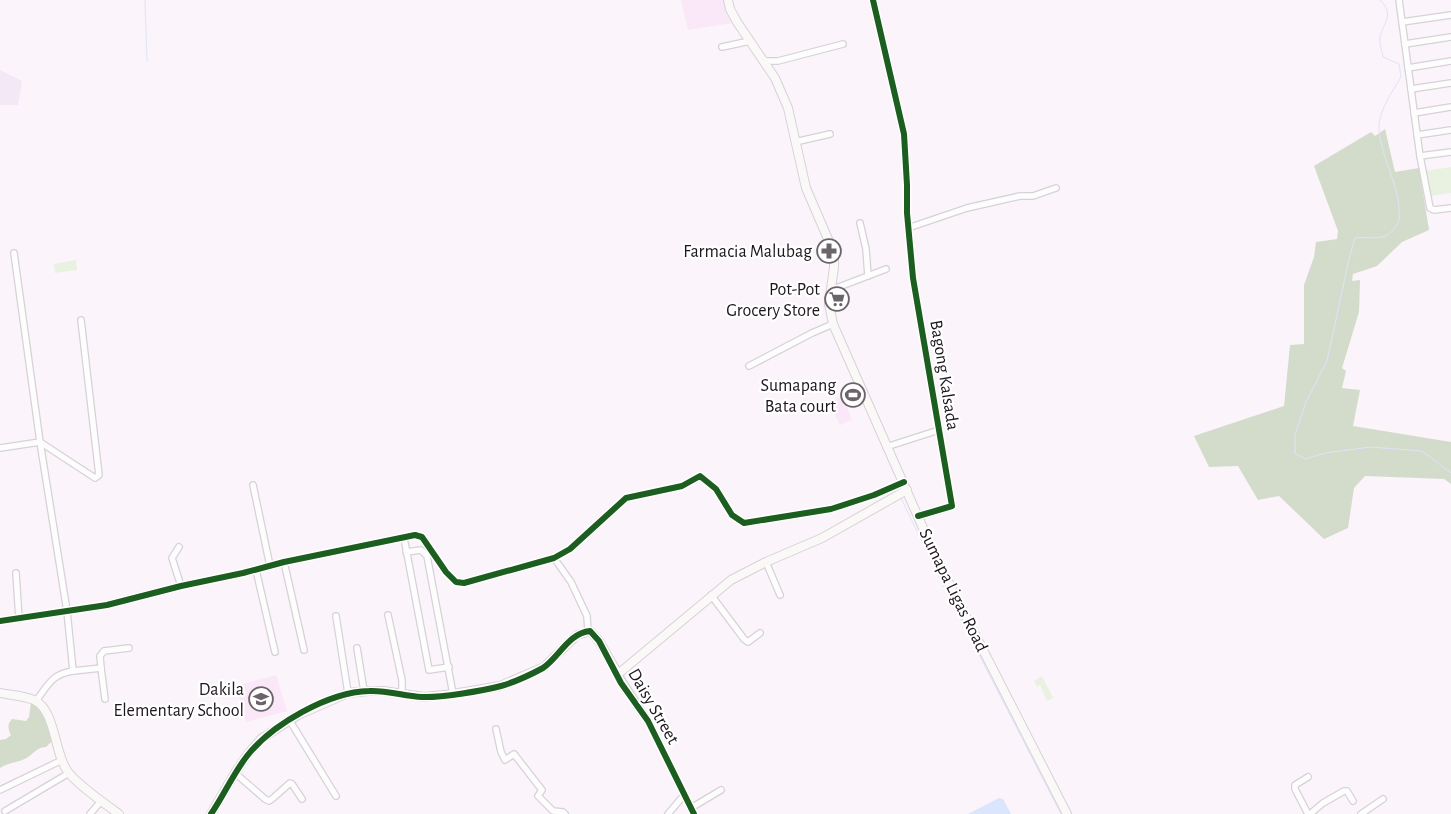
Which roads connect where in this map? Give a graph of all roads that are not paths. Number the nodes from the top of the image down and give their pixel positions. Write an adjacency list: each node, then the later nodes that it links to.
1 (728, 0): 7 (street, Sumapa Ligas Road)
2 (873, 0): 27 (street, Bagong Kalsada)
3 (1399, 0): 5 (street)
4 (1451, 15): 5 (street)
5 (1402, 22): 9 (street)
6 (1451, 37): 9 (street)
7 (750, 41): 10 (street); 11 (street, Sumapa Ligas Road)
8 (843, 44): 11 (street)
9 (1405, 44): 13 (street)
10 (722, 47)
11 (765, 62): 21 (street, Sumapa Ligas Road)
12 (1451, 62): 13 (street)
13 (1408, 68): 15 (street)
14 (1451, 83): 15 (street)
15 (1411, 89): 17 (street)
16 (1451, 107): 17 (street)
17 (1414, 113): 20 (street)
18 (1451, 130): 20 (street)
19 (830, 134): 21 (street)
20 (1417, 135): 23 (street)
21 (795, 142): 31 (street, Sumapa Ligas Road)
22 (1451, 152): 23 (street)
23 (1420, 156): 25 (street)
24 (1056, 188): 27 (street)
25 (1451, 208)
26 (860, 223): 30 (street)
27 (908, 228): 35 (street, Bagong Kalsada)
28 (14, 253): 36 (street)
29 (886, 269): 30 (street)
30 (868, 276): 31 (street)
31 (831, 290): 33 (street, Sumapa Ligas Road)
32 (81, 320): 36 (street)
33 (833, 324): 34 (street); 37 (street, Sumapa Ligas Road)
34 (749, 366)
35 (939, 430): 37 (street); 41 (street, Bagong Kalsada)
36 (40, 442): 38 (street); 54 (street)
37 (886, 447): 40 (street, Sumapa Ligas Road)
38 (0, 448)
39 (253, 485): 48 (street)
40 (905, 486): 41 (street, Sumapa Ligas Road); 45 (street); 47 (street)
41 (918, 516): 97 (street, Sumapa Ligas Road)
42 (405, 543): 44 (street)
43 (179, 546): 51 (street)
44 (406, 552): 65 (street); 65 (street)
45 (554, 558): 46 (street); 59 (street)
46 (284, 562): 48 (street); 63 (street)
47 (766, 562): 52 (street); 53 (street)
48 (270, 566): 49 (street)
49 (256, 570): 51 (street); 64 (street)
50 (16, 573): 57 (street)
51 (181, 586): 54 (street)
52 (780, 595)
53 (711, 596): 60 (street); 68 (street)
54 (67, 611): 57 (street); 67 (street)
55 (388, 615): 73 (street)
56 (336, 616): 71 (street)
57 (19, 619): 58 (street)
58 (0, 621)
59 (588, 632): 68 (street, Daisy Street); 72 (street)
60 (760, 633)
61 (129, 648): 66 (street)
62 (357, 648): 69 (street)
63 (304, 650)
64 (275, 652)
65 (449, 667): 72 (street)
66 (101, 668): 67 (street); 74 (street)
67 (73, 671): 75 (street)
68 (618, 674): 84 (street, Daisy Street)
69 (364, 691): 71 (street); 73 (street)
70 (0, 693): 75 (street)
71 (348, 693): 76 (street)
72 (453, 694): 73 (street)
73 (402, 695)
74 (105, 699)
75 (36, 700): 78 (street)
76 (290, 720): 79 (street); 85 (street)
77 (496, 729): 95 (street)
78 (62, 760): 80 (street); 82 (street)
79 (235, 772): 86 (street); 94 (street)
80 (68, 773): 88 (street); 90 (street)
81 (1308, 777): 98 (street)
82 (0, 790)
83 (721, 790): 91 (street)
84 (684, 795): 91 (street, Daisy Street); 96 (street)
85 (336, 796)
86 (302, 799)
87 (1383, 799): 99 (street)
88 (101, 801): 92 (street); 93 (street)
89 (1353, 801): 98 (street)
90 (5, 811)
91 (693, 811)
92 (90, 814)
93 (119, 814)
94 (211, 814)
95 (565, 814)
96 (668, 814)
97 (1067, 814)
98 (1309, 814)
99 (1361, 814)

